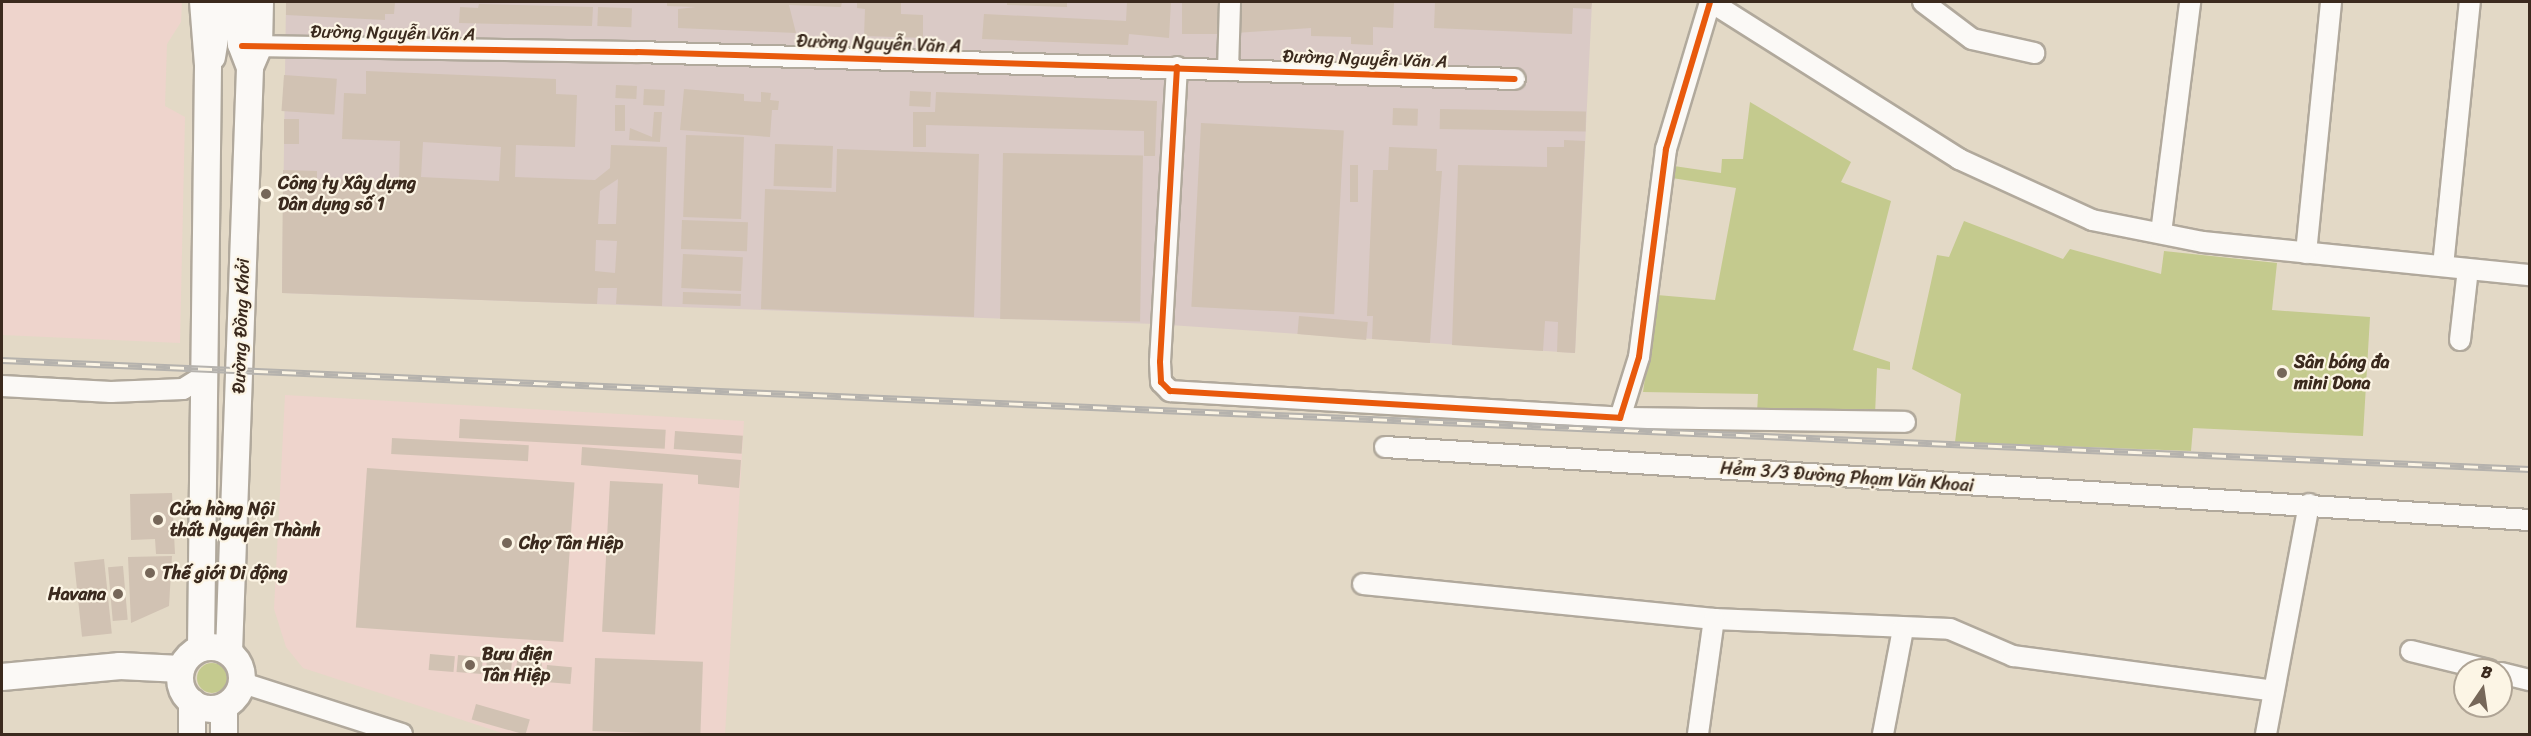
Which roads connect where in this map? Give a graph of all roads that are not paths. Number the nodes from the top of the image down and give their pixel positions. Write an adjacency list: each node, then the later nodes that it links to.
1 (203, 2): 13 (main road, Đường Đồng Khởi)
2 (221, 2): 13 (main road)
3 (241, 2): 11 (main road)
4 (260, 2): 11 (main road, Đường Đồng Khởi)
5 (1230, 2): 15 (street)
6 (1711, 2): 17 (street); 26 (street)
7 (1923, 2): 12 (street)
8 (2190, 2): 17 (street)
9 (2331, 2): 18 (street)
10 (2470, 2): 19 (street)
11 (250, 53): 14 (street, Đường Nguyễn Văn A); 24 (main road, Đường Đồng Khởi)
12 (2034, 53)
13 (208, 65): 23 (main road, Đường Đồng Khởi)
14 (1177, 67): 15 (street, Đường Nguyễn Văn A); 26 (street)
15 (1228, 70): 16 (street, Đường Nguyễn Văn A)
16 (1515, 79)
17 (2161, 233): 18 (street)
18 (2306, 253): 19 (street)
19 (2443, 266): 20 (street)
20 (2468, 269): 21 (street); 22 (street)
21 (2529, 274)
22 (2460, 339)
23 (204, 376): 24 (main road); 25 (street); 34 (main road, Đường Đồng Khởi)
24 (239, 376): 36 (main road, Đường Đồng Khởi)
25 (2, 386)
26 (1620, 418): 27 (street)
27 (1905, 422)
28 (1386, 447): 29 (street, Hẻm 3/3 Đường Phạm Văn Khoai)
29 (2310, 504): 30 (street, Hẻm 3/3 Đường Phạm Văn Khoai); 43 (street)
30 (2529, 520)
31 (1363, 584): 32 (street)
32 (1714, 619): 33 (street); 49 (street)
33 (1903, 629): 43 (street); 50 (street)
34 (201, 648): 36 (main road); 38 (main road)
35 (2411, 651): 37 (street)
36 (229, 652): 42 (main road)
37 (2453, 661)
38 (181, 669): 40 (main road); 44 (main road)
39 (2513, 676): 41 (street)
40 (2, 677)
41 (2529, 680)
42 (243, 682): 45 (main road); 48 (street)
43 (2274, 691): 51 (street)
44 (192, 702): 45 (main road); 46 (main road)
45 (224, 706): 47 (main road)
46 (192, 735)
47 (224, 735)
48 (402, 735)
49 (1698, 735)
50 (1883, 735)
51 (2266, 735)

